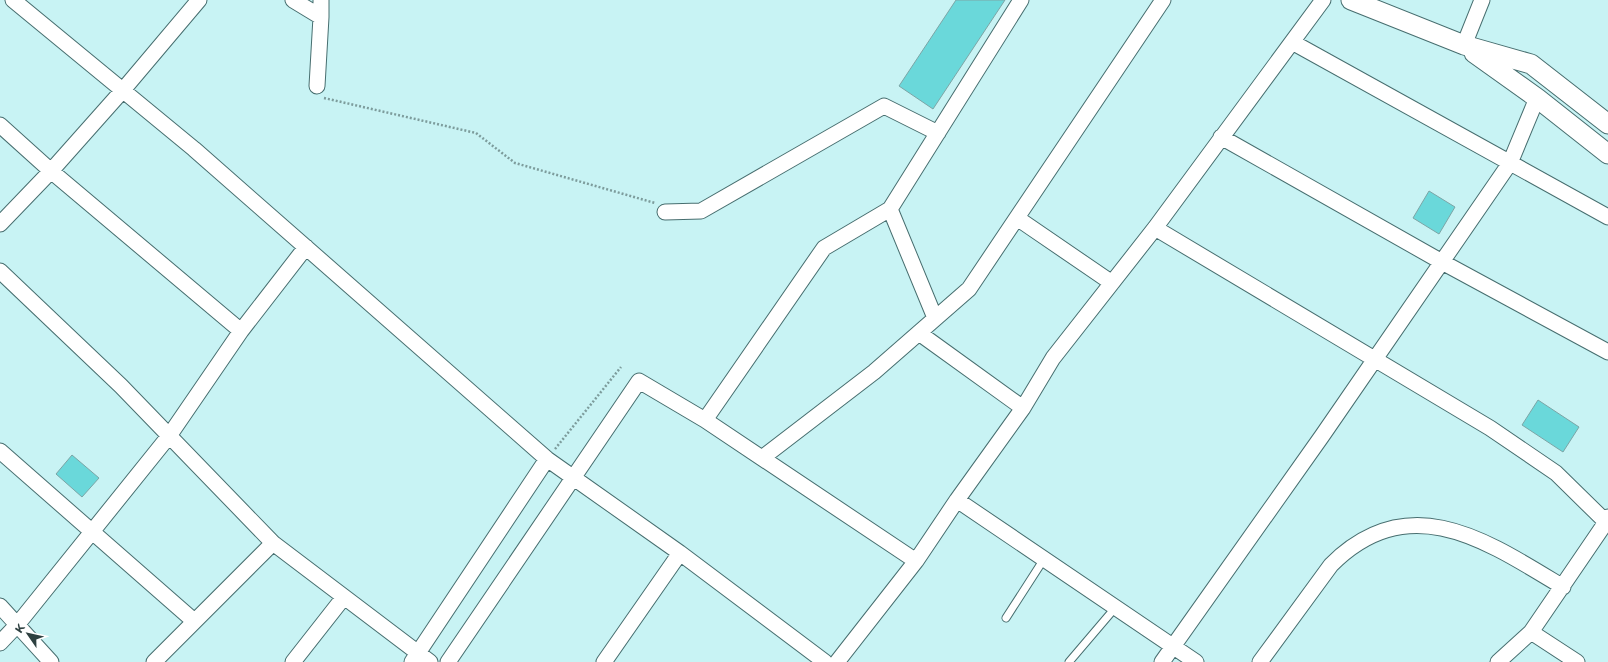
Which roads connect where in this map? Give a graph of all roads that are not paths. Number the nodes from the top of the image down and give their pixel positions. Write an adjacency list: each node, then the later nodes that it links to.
1 (13, 0): 14 (street)
2 (199, 0): 14 (street)
3 (293, 0): 10 (street)
4 (321, 0): 10 (street)
5 (1021, 0): 18 (street)
6 (1164, 0): 26 (street)
7 (1323, 0): 11 (street)
8 (1351, 0): 12 (street)
9 (1482, 0): 12 (street)
10 (321, 16): 13 (street)
11 (1292, 42): 19 (street); 21 (street)
12 (1464, 45): 15 (street); 16 (street)
13 (318, 86)
14 (123, 90): 22 (street); 29 (street)
15 (1537, 98): 20 (street); 21 (street)
16 (1608, 124)
17 (0, 125): 22 (street)
18 (938, 133): 23 (street); 24 (street)
19 (1221, 137): 28 (street); 30 (street)
20 (1608, 154)
21 (1510, 163): 25 (street); 30 (street)
22 (51, 171): 27 (street); 34 (street)
23 (890, 209): 33 (street); 39 (street)
24 (665, 212)
25 (1608, 217)
26 (1017, 218): 32 (street); 33 (street)
27 (0, 224)
28 (1155, 228): 32 (street); 37 (street)
29 (306, 247): 34 (street); 43 (street)
30 (1442, 262): 36 (street); 37 (street)
31 (0, 271): 40 (street)
32 (1112, 283): 38 (street)
33 (935, 318): 35 (street)
34 (241, 331): 40 (street)
35 (919, 333): 38 (street); 42 (street)
36 (1608, 352)
37 (1375, 358): 46 (street); 61 (street)
38 (1023, 408): 45 (street)
39 (705, 420): 42 (street); 44 (street)
40 (169, 436): 47 (street); 48 (street)
41 (0, 451): 47 (street)
42 (762, 458): 51 (street)
43 (547, 459): 44 (street); 62 (street)
44 (573, 478): 49 (street); 67 (street)
45 (958, 500): 50 (street); 51 (street)
46 (1607, 521): 52 (street)
47 (92, 531): 57 (street); 58 (street)
48 (273, 543): 53 (street); 57 (street)
49 (680, 553): 68 (street); 69 (street)
50 (1044, 559): 55 (street); 56 (lane)
51 (916, 561): 70 (street)
52 (1563, 586): 59 (street); 74 (street)
53 (344, 597): 62 (street); 65 (street)
54 (0, 606): 58 (street)
55 (1115, 608): 61 (street); 71 (lane)
56 (1006, 618)
57 (194, 621): 63 (street)
58 (17, 625): 60 (street); 64 (street)
59 (1531, 632): 75 (street); 76 (street)
60 (0, 644)
61 (1172, 647): 72 (street); 73 (street)
62 (415, 657): 66 (street)
63 (158, 661)
64 (51, 662)
65 (294, 662)
66 (430, 662)
67 (448, 662)
68 (604, 662)
69 (825, 662)
70 (837, 662)
71 (1069, 662)
72 (1162, 662)
73 (1196, 662)
74 (1260, 662)
75 (1498, 662)
76 (1577, 662)

